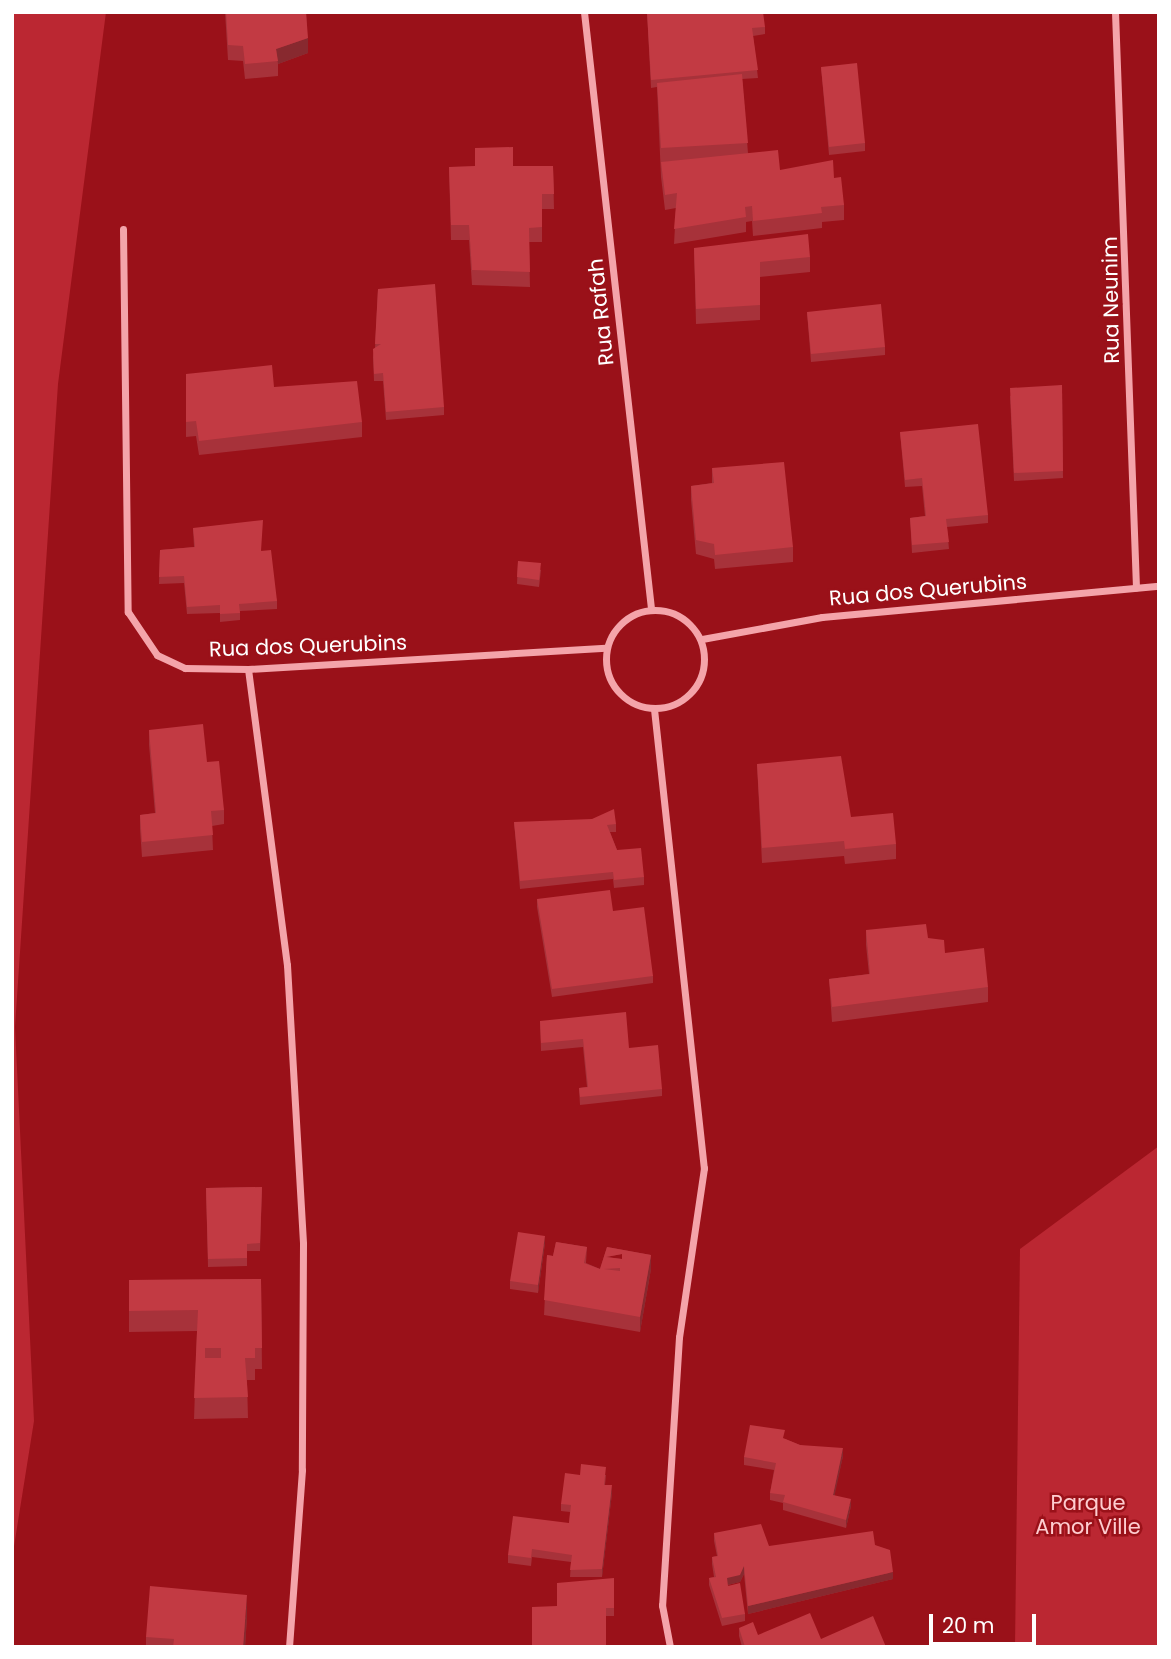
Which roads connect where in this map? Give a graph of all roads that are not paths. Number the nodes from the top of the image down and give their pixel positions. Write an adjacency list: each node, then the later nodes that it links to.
1 (584, 12): 6 (street, Rua Rafah)
2 (1115, 12): 5 (street, Rua Neunim)
3 (123, 229): 9 (street, Rua dos Querubins)
4 (1159, 586): 5 (street, Rua dos Querubins)
5 (1136, 588): 7 (street, Rua dos Querubins)
6 (651, 608): 7 (street); 8 (street)
7 (702, 639): 10 (street)
8 (605, 648): 9 (street, Rua dos Querubins); 10 (street)
9 (248, 669): 11 (street)
10 (654, 709): 12 (street)
11 (289, 1647)
12 (670, 1647)

